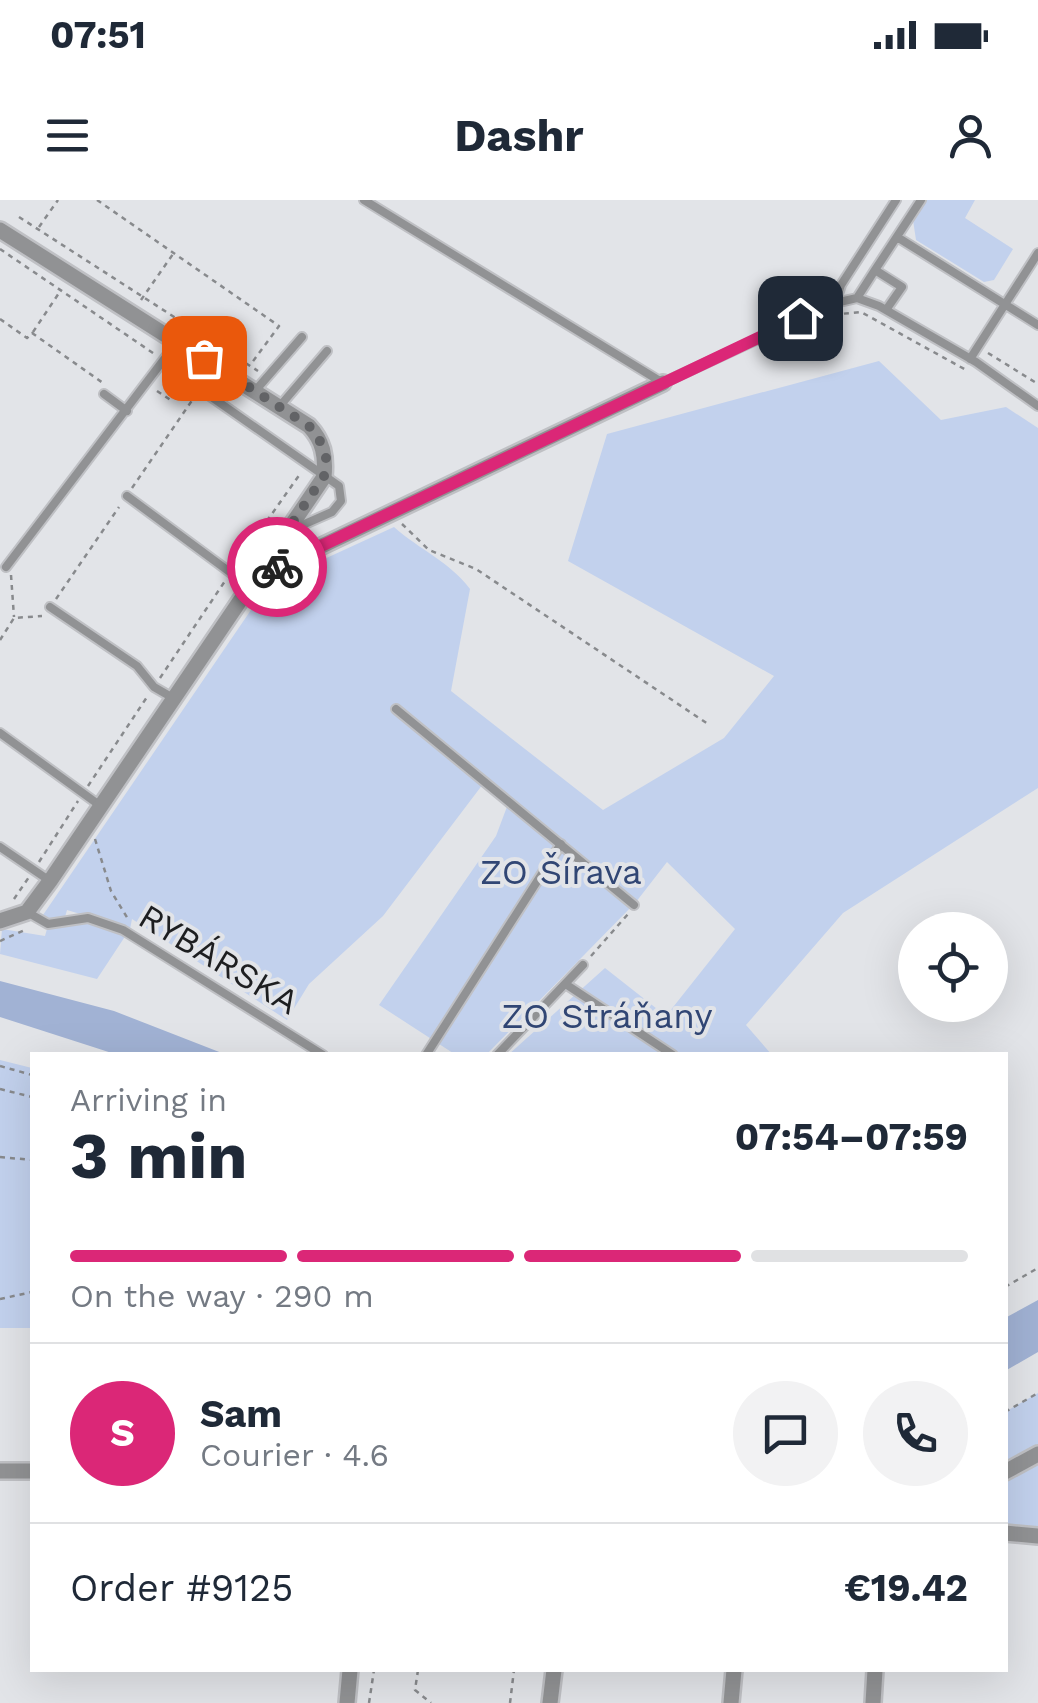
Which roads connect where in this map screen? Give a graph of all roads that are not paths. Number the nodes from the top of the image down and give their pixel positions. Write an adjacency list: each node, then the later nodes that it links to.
1 (364, 200): 17 (lane)
2 (896, 200): 9 (lane)
3 (921, 200): 5 (lane)
4 (0, 230): 14 (street)
5 (898, 237): 7 (lane); 10 (lane)
6 (1038, 253): 10 (lane)
7 (875, 270): 8 (lane); 11 (lane)
8 (857, 298): 9 (lane); 11 (lane)
9 (835, 302): 17 (lane)
10 (1005, 304): 12 (lane); 16 (lane)
11 (886, 310): 16 (lane)
12 (1038, 325)
13 (302, 336): 20 (lane)
14 (178, 341): 20 (street); 23 (lane)
15 (327, 352): 22 (lane)
16 (977, 363): 21 (lane)
17 (664, 382): 28 (street)
18 (104, 389): 23 (lane)
19 (200, 389): 24 (lane)
20 (255, 391): 22 (street)
21 (1038, 406)
22 (280, 407): 24 (street)
23 (127, 411): 27 (lane)
24 (324, 476): 26 (street); 26 (lane)
25 (127, 496): 28 (lane)
26 (286, 532): 28 (street)
27 (6, 567)
28 (253, 582): 30 (street)
29 (50, 608): 30 (lane)
30 (173, 698): 33 (street)
31 (396, 709): 34 (lane)
32 (0, 733): 33 (lane)
33 (102, 807): 36 (street)
34 (561, 844): 37 (lane); 43 (lane)
35 (0, 847): 36 (lane)
36 (50, 881): 38 (street)
37 (634, 904)
38 (33, 915): 39 (street); 42 (lane, RYBÁRSKA)
39 (0, 921)
40 (584, 965): 41 (lane)
41 (567, 985): 44 (lane); 45 (lane)
42 (318, 1052)
43 (428, 1052)
44 (500, 1052)
45 (669, 1052)
46 (1038, 1454): 47 (street)
47 (1008, 1470)
48 (30, 1471): 49 (street)
49 (0, 1472)
50 (1008, 1533): 51 (street)
51 (1038, 1536)
52 (350, 1672): 56 (street)
53 (554, 1672): 57 (street)
54 (734, 1672): 58 (street)
55 (875, 1672): 59 (street)
56 (347, 1703)
57 (550, 1703)
58 (731, 1703)
59 (873, 1703)

